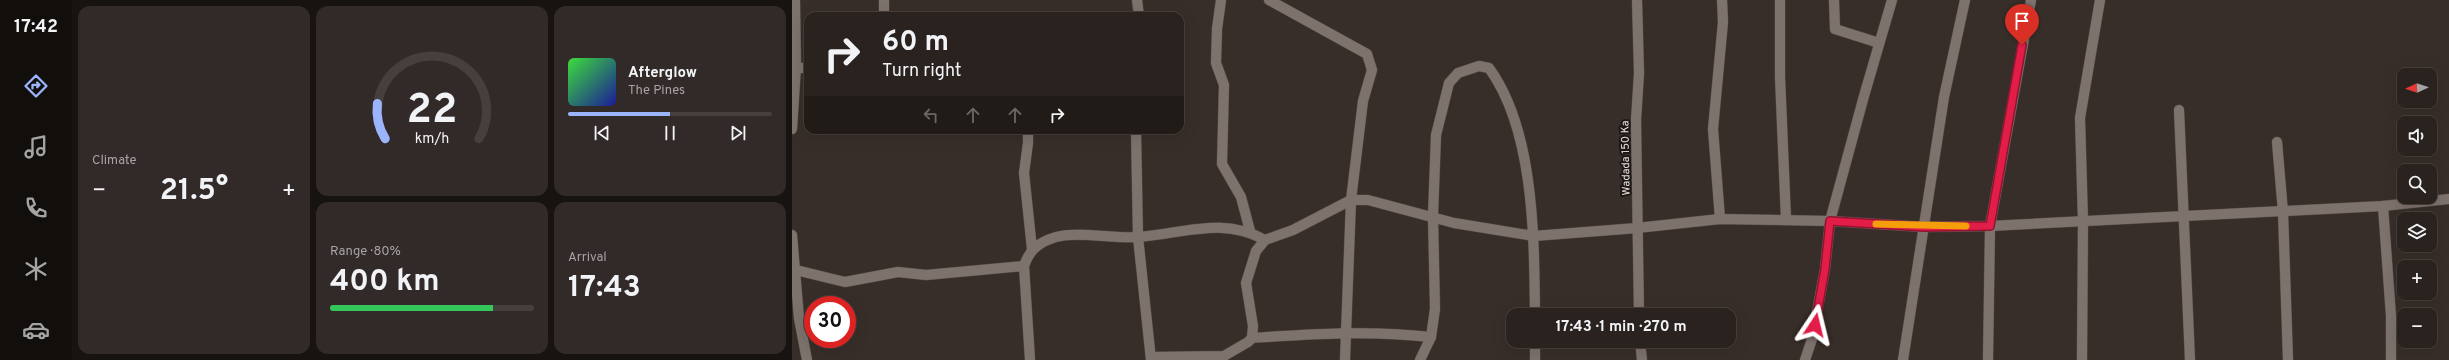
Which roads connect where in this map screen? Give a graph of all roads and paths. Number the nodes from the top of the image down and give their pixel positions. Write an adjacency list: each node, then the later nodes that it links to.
1 (795, 0): 17 (street)
2 (884, 0): 14 (street)
3 (1137, 0): 15 (street)
4 (1221, 0): 36 (street)
5 (1269, 0): 24 (street)
6 (1637, 0): 35 (street, Wadada 150 Ka)
7 (1722, 0): 29 (street)
8 (1780, 0): 30 (street)
9 (1834, 0): 16 (street)
10 (1892, 0): 16 (street)
11 (1965, 0): 34 (street)
12 (2031, 0): 33 (street)
13 (2100, 0): 32 (street)
14 (884, 12)
15 (1138, 12)
16 (1879, 43): 31 (street)
17 (794, 68): 19 (street)
18 (2179, 110): 27 (street)
19 (792, 129)
20 (1028, 134): 41 (street)
21 (1136, 134): 39 (street)
22 (2278, 142): 26 (street)
23 (2449, 199): 25 (street)
24 (1351, 200): 28 (street); 40 (street); 46 (street)
25 (2383, 206): 26 (street); 65 (street)
26 (2283, 212): 27 (street); 64 (street)
27 (2184, 215): 32 (street); 63 (street)
28 (1433, 216): 38 (street); 38 (street); 47 (street)
29 (1720, 219): 30 (street); 35 (street)
30 (1786, 219): 31 (street)
31 (1830, 221): 34 (street); 59 (street)
32 (2083, 221): 33 (street); 62 (street)
33 (1990, 226): 34 (street); 61 (street)
34 (1924, 227): 60 (street)
35 (1637, 228): 38 (street); 45 (street, Wadada 150 Ka)
36 (1250, 231): 39 (street); 40 (street)
37 (792, 235): 43 (street)
38 (1534, 236): 44 (street)
39 (1138, 237): 41 (street); 52 (street)
40 (1265, 240): 48 (street)
41 (1032, 249): 42 (street)
42 (1024, 266): 43 (street); 54 (street)
43 (793, 269): 53 (street)
44 (1535, 308)
45 (1639, 308)
46 (1346, 332): 47 (street); 48 (street); 55 (street)
47 (1431, 337): 56 (street)
48 (1252, 338): 51 (street)
49 (1535, 348): 57 (street)
50 (1641, 348): 58 (street)
51 (1222, 358): 52 (street)
52 (1151, 359)
53 (807, 360)
54 (1030, 360)
55 (1345, 360)
56 (1420, 360)
57 (1535, 360)
58 (1642, 360)
59 (1806, 360)
60 (1903, 360)
61 (1988, 360)
62 (2082, 360)
63 (2190, 360)
64 (2288, 360)
65 (2391, 360)

